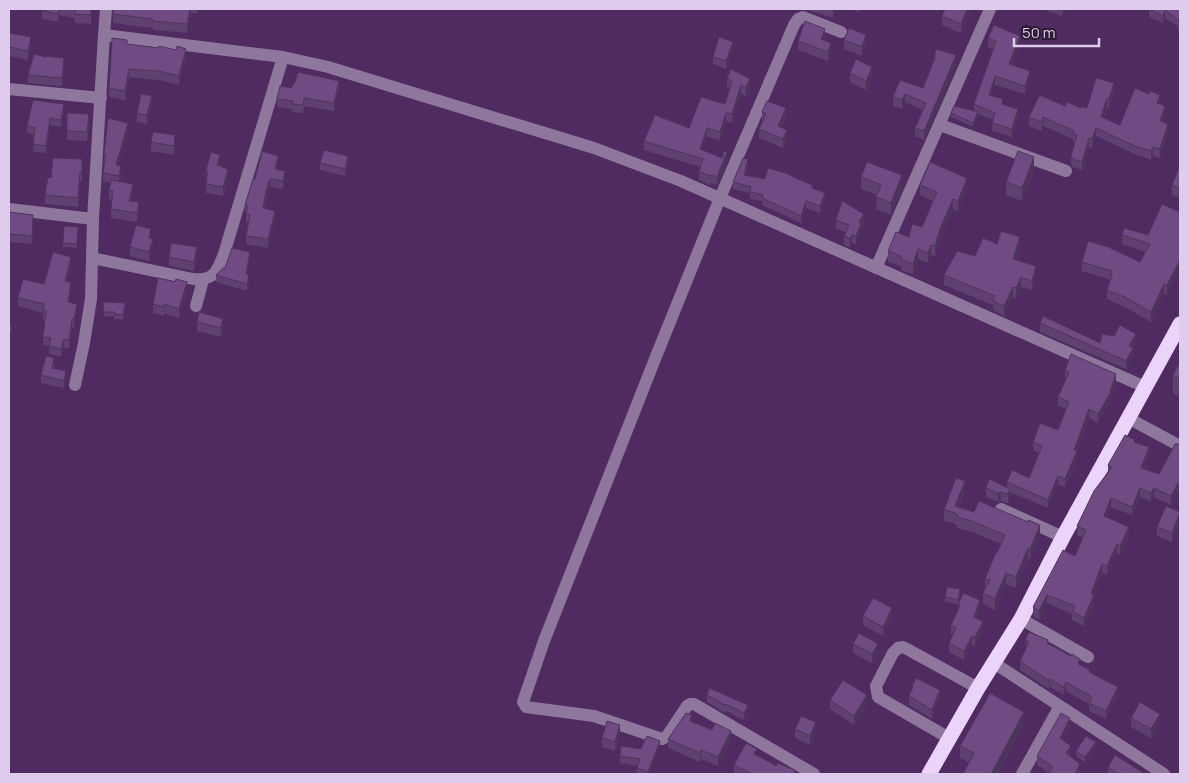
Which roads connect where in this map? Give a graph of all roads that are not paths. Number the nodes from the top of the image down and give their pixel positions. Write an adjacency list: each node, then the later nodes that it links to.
1 (106, 9): 4 (street)
2 (990, 9): 8 (street)
3 (841, 32): 10 (street)
4 (104, 35): 5 (street); 7 (street)
5 (283, 57): 10 (street); 15 (street)
6 (9, 89): 7 (street)
7 (101, 98): 12 (street)
8 (940, 124): 9 (street); 14 (street)
9 (1066, 171)
10 (720, 198): 14 (street); 30 (street)
11 (9, 209): 12 (street)
12 (92, 219): 13 (street)
13 (92, 258): 15 (street); 18 (street)
14 (876, 268): 19 (street)
15 (203, 280): 16 (street)
16 (196, 306)
17 (1180, 324): 19 (highway)
18 (75, 385)
19 (1145, 387): 20 (highway)
20 (1128, 418): 21 (street); 23 (highway)
21 (1180, 446)
22 (1001, 509): 23 (street)
23 (1063, 537): 24 (highway)
24 (1021, 619): 25 (street); 26 (highway)
25 (1088, 657)
26 (994, 663): 27 (highway); 28 (street)
27 (978, 688): 29 (highway); 29 (street)
28 (1060, 706): 32 (street); 33 (street)
29 (949, 738): 31 (highway)
30 (813, 774)
31 (929, 774)
32 (1022, 774)
33 (1164, 774)

